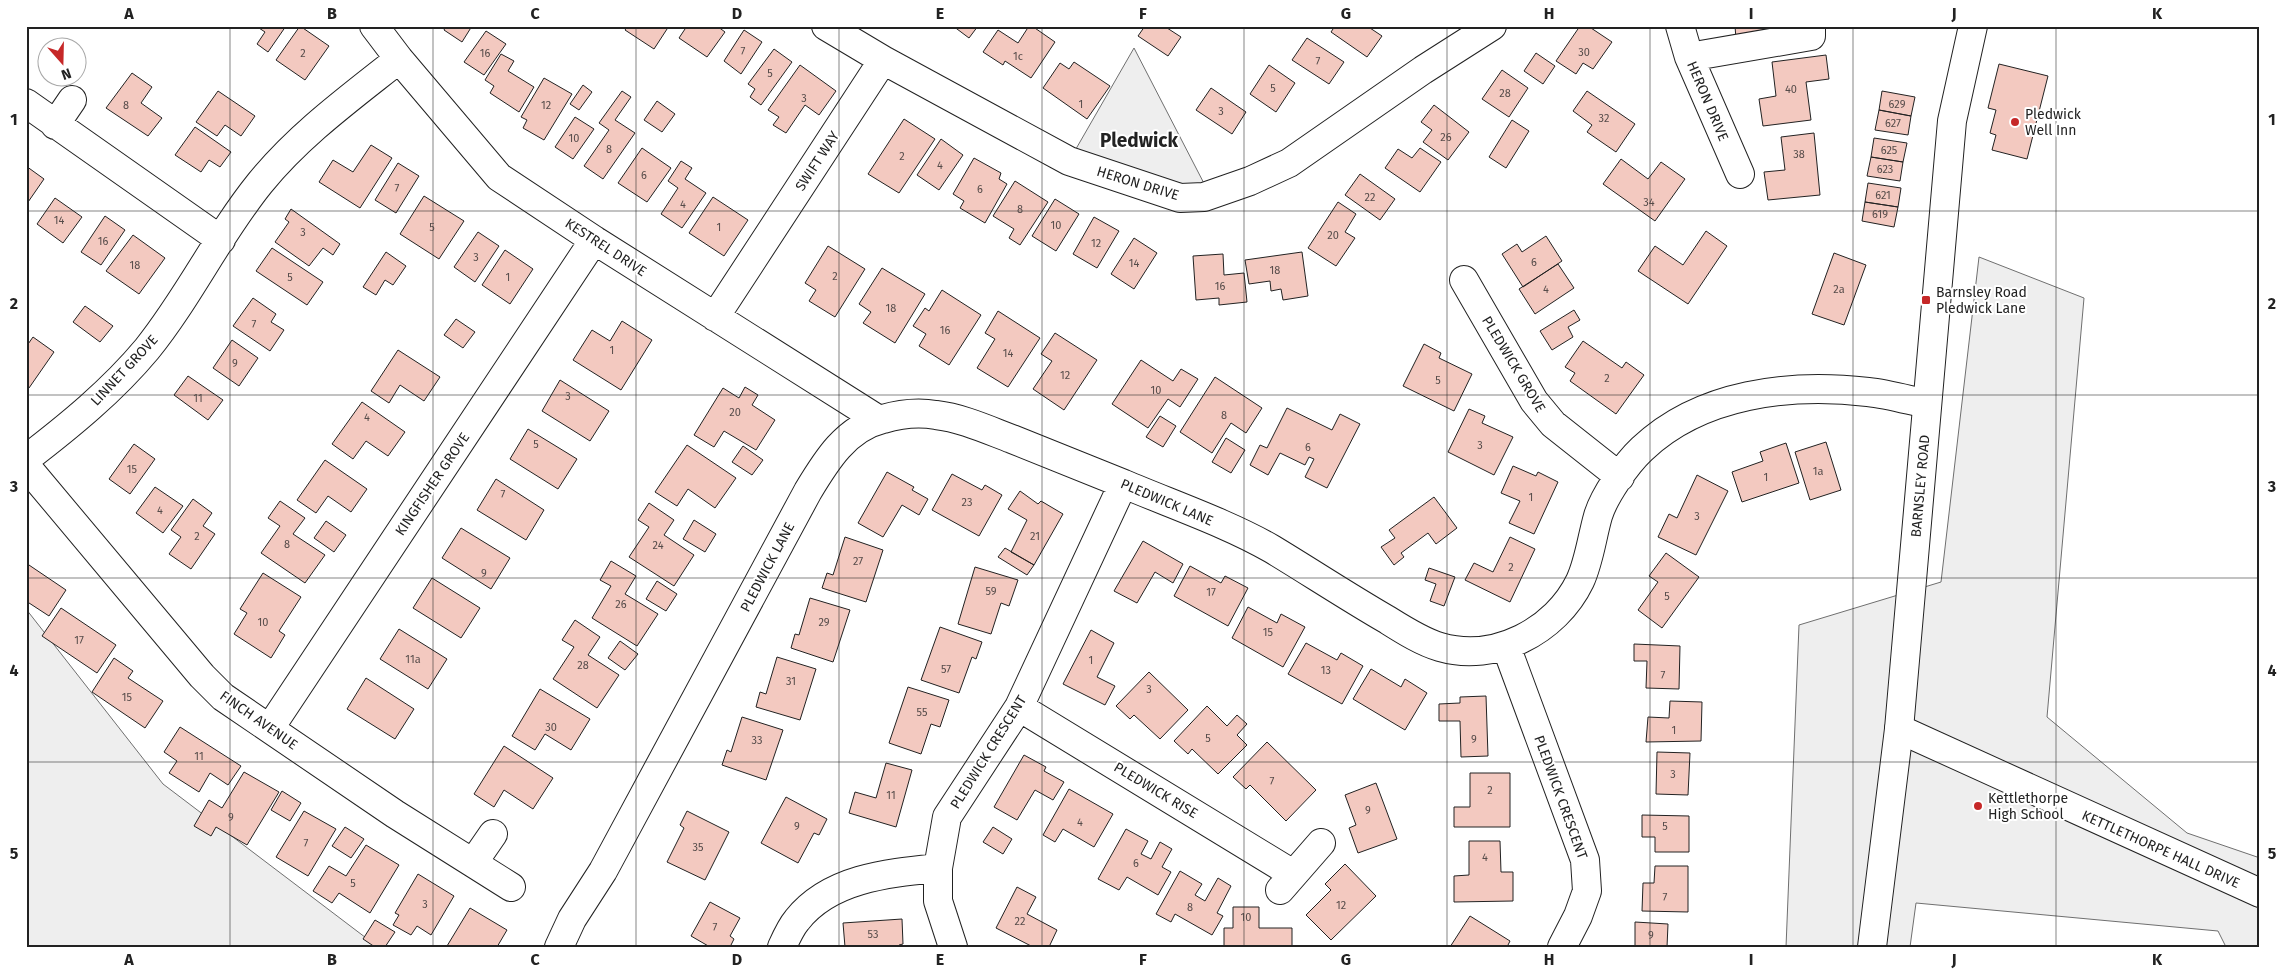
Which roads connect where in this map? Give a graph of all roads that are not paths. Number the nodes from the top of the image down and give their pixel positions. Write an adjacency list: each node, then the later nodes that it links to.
1 (374, 26): 8 (street, KESTREL DRIVE)
2 (826, 26): 9 (street)
3 (1492, 26): 9 (street, HERON DRIVE)
4 (1680, 26): 7 (street, HERON DRIVE)
5 (1811, 26): 7 (street)
6 (1974, 26): 18 (street, BARNSLEY ROAD)
7 (1689, 57): 13 (street, HERON DRIVE)
8 (399, 59): 14 (street, LINNET GROVE); 15 (street, KESTREL DRIVE)
9 (883, 60): 17 (street, SWIFT WAY)
10 (72, 100): 12 (street)
11 (26, 103): 12 (street)
12 (55, 125): 14 (street)
13 (1740, 174)
14 (220, 240): 20 (street, LINNET GROVE)
15 (594, 240): 17 (street, KESTREL DRIVE); 26 (street, KINGFISHER GROVE)
16 (1464, 280): 22 (street, PLEDWICK GROVE)
17 (715, 317): 19 (street, KESTREL DRIVE)
18 (1927, 404): 22 (street, PLEDWICK LANE); 27 (street, BARNSLEY ROAD)
19 (879, 420): 23 (street, PLEDWICK LANE); 34 (street, PLEDWICK LANE)
20 (26, 458)
21 (26, 466): 26 (street, FINCH AVENUE)
22 (1620, 477): 24 (street, PLEDWICK LANE)
23 (1123, 484): 24 (street, PLEDWICK LANE); 25 (street, PLEDWICK CRESCENT)
24 (1506, 646): 37 (street, PLEDWICK CRESCENT)
25 (1019, 707): 29 (street, PLEDWICK RISE); 31 (street, PLEDWICK CRESCENT)
26 (270, 728): 30 (street, FINCH AVENUE)
27 (1899, 730): 33 (street, KETTLETHORPE HALL DRIVE); 38 (street, BARNSLEY ROAD)
28 (493, 834): 30 (street)
29 (1321, 843)
30 (473, 863): 32 (street, FINCH AVENUE)
31 (938, 868): 35 (street); 36 (street, PLEDWICK CRESCENT)
32 (511, 887)
33 (2260, 893)
34 (559, 947)
35 (782, 947)
36 (953, 947)
37 (1562, 947)
38 (1872, 947)

